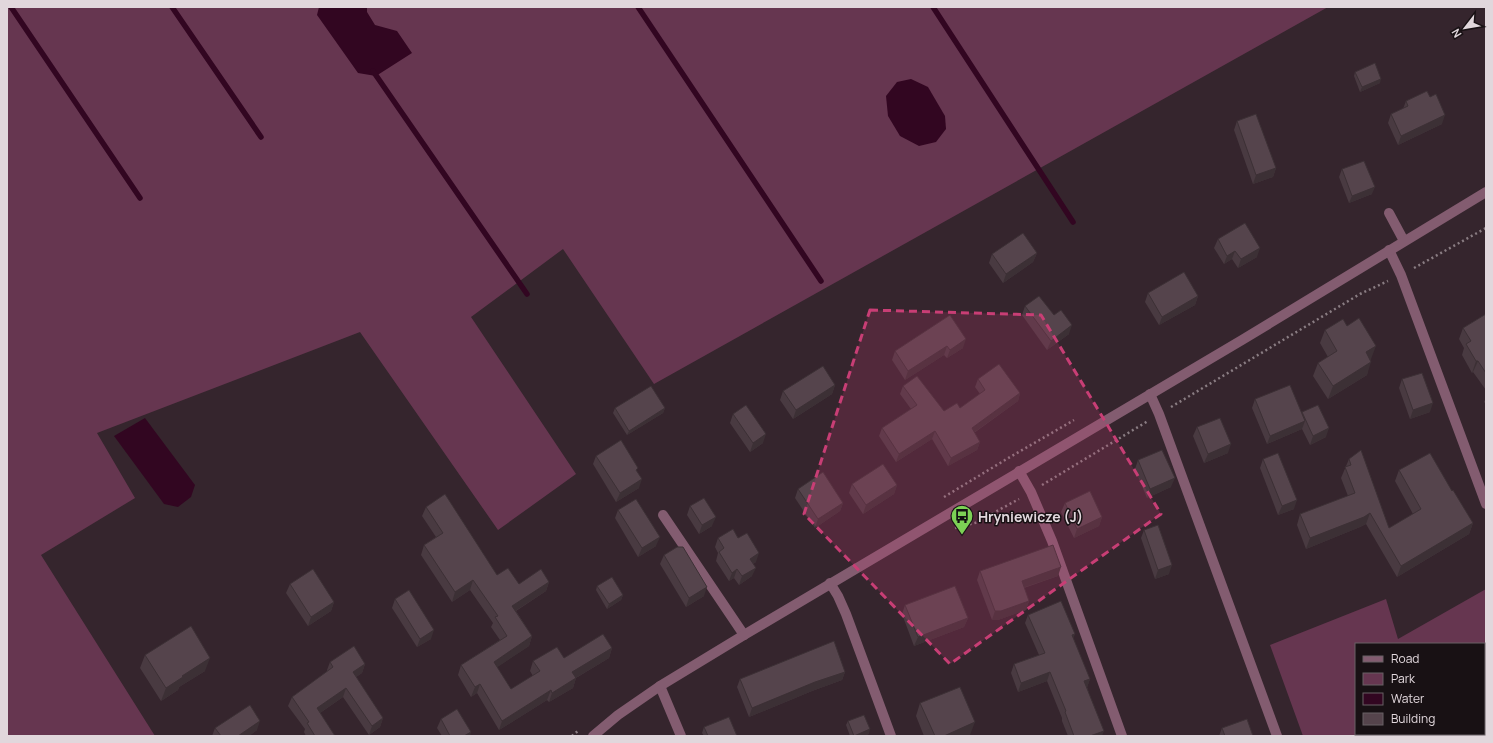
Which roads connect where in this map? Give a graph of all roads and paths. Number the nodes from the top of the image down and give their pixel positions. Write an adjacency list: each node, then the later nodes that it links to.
1 (1486, 192): 4 (street)
2 (1389, 213): 4 (street)
3 (1486, 228): 6 (path)
4 (1404, 241): 5 (street)
5 (1389, 250): 6 (street); 7 (street)
6 (1402, 275): 8 (path); 11 (street)
7 (1150, 394): 8 (street); 9 (street)
8 (1159, 414): 10 (path); 21 (street)
9 (1019, 471): 10 (street); 14 (street)
10 (1031, 492): 13 (path); 20 (street)
11 (1486, 504)
12 (663, 515): 15 (street)
13 (953, 528)
14 (830, 583): 15 (street); 19 (street)
15 (744, 635): 16 (street)
16 (660, 686): 17 (street); 18 (street)
17 (593, 736)
18 (681, 736)
19 (891, 736)
20 (1122, 736)
21 (1277, 736)

